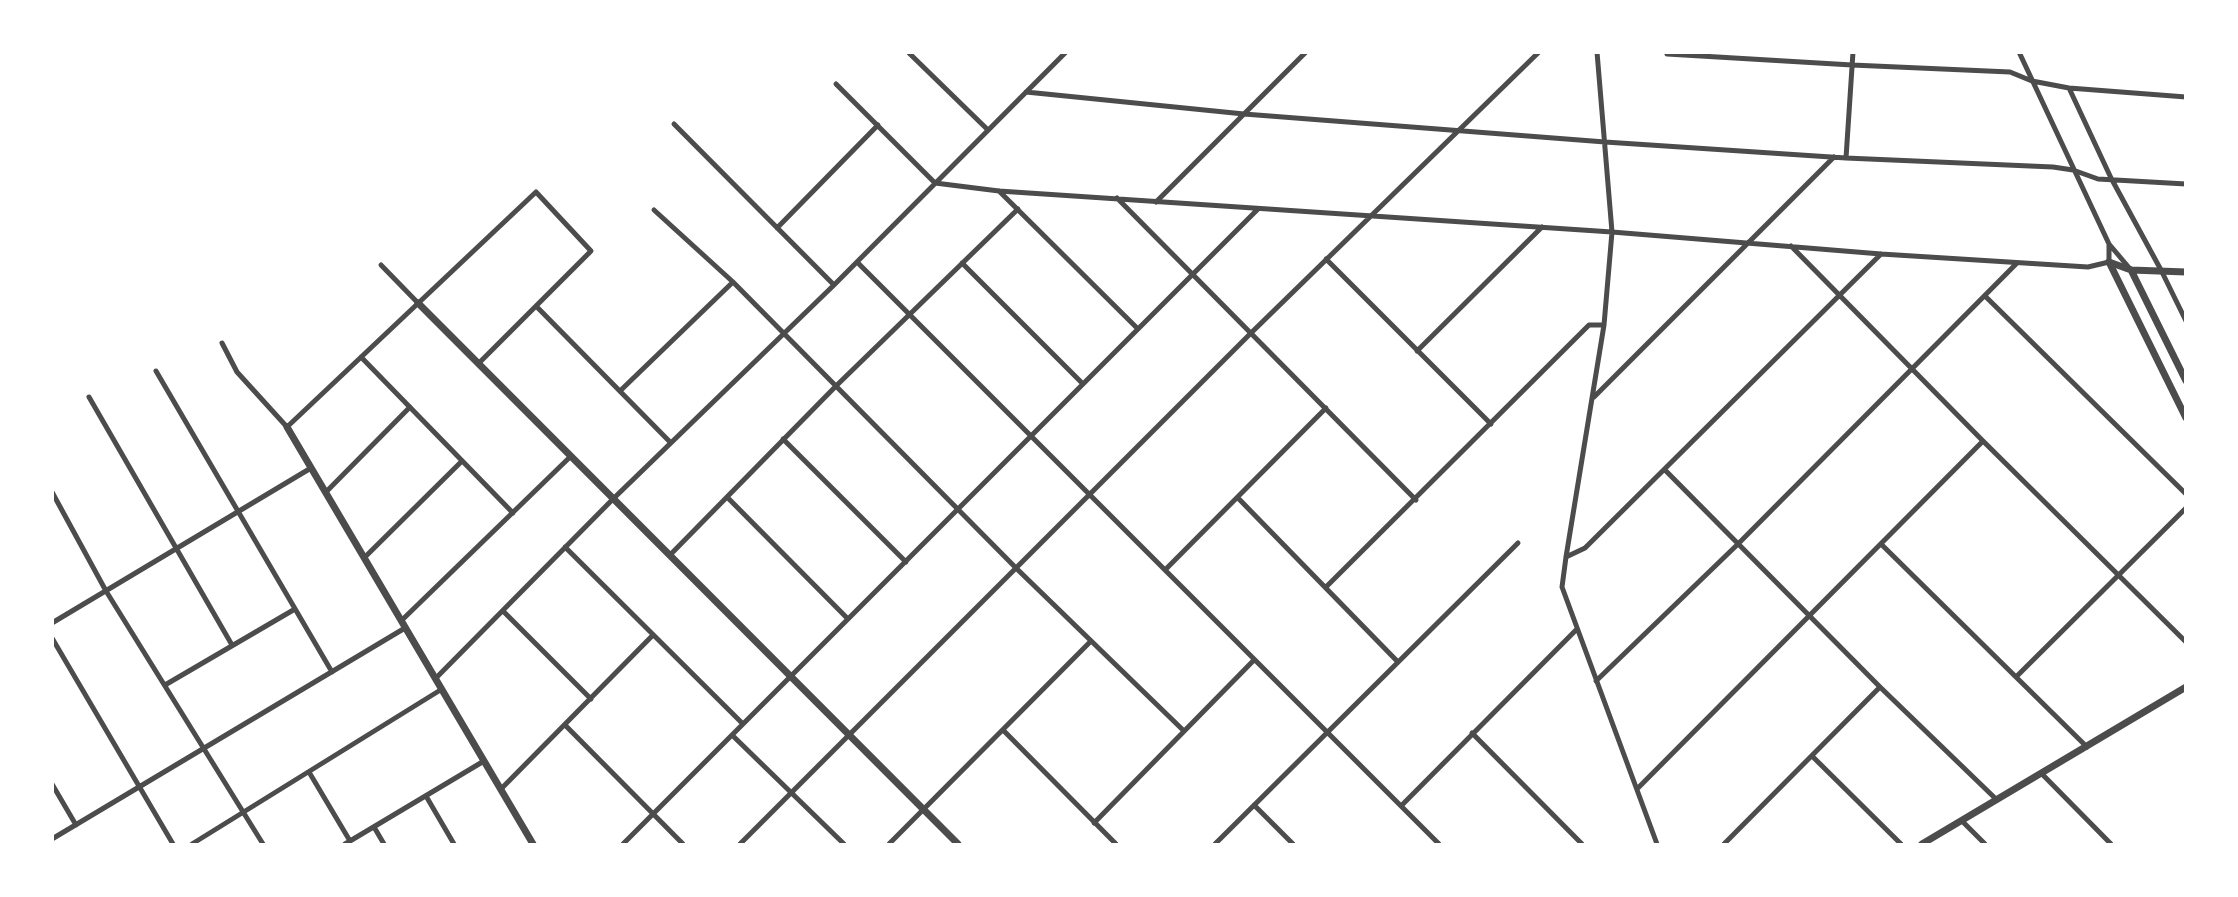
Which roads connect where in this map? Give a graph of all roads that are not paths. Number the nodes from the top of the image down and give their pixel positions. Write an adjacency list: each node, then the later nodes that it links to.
1 (1066, 52): 13 (street)
2 (1306, 52): 15 (street)
3 (1539, 52): 19 (street)
4 (1598, 52): 20 (street)
5 (1853, 52): 9 (street)
6 (2019, 52): 10 (street)
7 (909, 53): 18 (street)
8 (1667, 54): 9 (street)
9 (1852, 65): 10 (street); 22 (street)
10 (2032, 81): 12 (street); 23 (street)
11 (836, 84): 17 (street)
12 (2069, 88): 14 (street); 24 (street)
13 (1026, 92): 15 (street); 18 (street)
14 (2186, 97)
15 (1244, 114): 19 (street); 29 (street)
16 (674, 124): 35 (street)
17 (878, 125): 25 (street); 35 (street)
18 (988, 130): 25 (street)
19 (1460, 131): 20 (street); 33 (street)
20 (1605, 142): 21 (street); 36 (street)
21 (1834, 157): 22 (street); 37 (street)
22 (1846, 158): 23 (street)
23 (2073, 170): 24 (street); 38 (street)
24 (2111, 178): 26 (street); 48 (street)
25 (935, 184): 27 (street); 42 (street)
26 (2186, 184)
27 (999, 191): 28 (street); 30 (street)
28 (1117, 198): 29 (street); 50 (street)
29 (1156, 202): 31 (street)
30 (1018, 209): 43 (street); 60 (street)
31 (1258, 209): 33 (street); 50 (street)
32 (654, 210): 51 (street)
33 (1370, 216): 34 (street); 41 (street)
34 (1542, 227): 36 (street); 64 (street)
35 (777, 228): 52 (street)
36 (1612, 232): 37 (street); 59 (street)
37 (1747, 242): 39 (street); 74 (street)
38 (2108, 244): 44 (street); 47 (street)
39 (1791, 246): 40 (street); 53 (street)
40 (1881, 254): 45 (street); 53 (street)
41 (1326, 259): 61 (street); 64 (street)
42 (857, 262): 52 (street); 57 (street)
43 (962, 262): 57 (street); 70 (street)
44 (2109, 262): 45 (street); 47 (street); 77 (street)
45 (2017, 263): 54 (street)
46 (381, 265): 55 (street)
47 (2131, 270): 48 (street); 69 (street)
48 (2161, 270): 49 (street); 58 (street)
49 (2186, 272)
50 (1192, 274): 60 (street); 61 (street)
51 (733, 282): 62 (street); 72 (street)
52 (834, 285): 62 (street)
53 (1839, 294): 67 (street); 87 (street)
54 (1985, 296): 67 (street); 90 (street)
55 (418, 303): 56 (street); 65 (street); 66 (street)
56 (536, 306): 66 (street); 72 (street)
57 (909, 314): 71 (street); 80 (street)
58 (2186, 322)
59 (1604, 325): 74 (street); 78 (street)
60 (1138, 329): 70 (street)
61 (1251, 333): 76 (street); 91 (street)
62 (783, 334): 71 (street); 83 (street)
63 (222, 344): 79 (street)
64 (1417, 351): 78 (street)
65 (361, 357): 75 (street); 79 (street)
66 (478, 364): 84 (street)
67 (1912, 369): 82 (street); 101 (street)
68 (156, 372): 98 (street)
69 (2186, 381)
70 (1083, 384): 80 (street)
71 (836, 386): 81 (street); 96 (street)
72 (620, 391): 83 (street)
73 (89, 396): 104 (street)
74 (1594, 397): 106 (street)
75 (410, 408): 85 (street); 89 (street)
76 (1326, 408): 93 (street); 95 (street)
77 (2186, 418)
78 (1491, 424): 95 (street)
79 (287, 427): 86 (street)
80 (1033, 437): 91 (street); 96 (street)
81 (783, 439): 92 (street); 108 (street)
82 (1983, 441): 102 (street); 111 (street)
83 (670, 442): 94 (street)
84 (570, 457): 94 (street); 99 (street)
85 (462, 461): 99 (street); 107 (street)
86 (311, 468): 89 (street); 98 (street)
87 (1665, 470): 101 (street); 106 (street)
88 (52, 492): 113 (street)
89 (326, 492): 107 (street)
90 (2186, 494)
91 (1090, 495): 109 (street); 110 (street)
92 (727, 497): 105 (street); 117 (street)
93 (1238, 498): 110 (street); 112 (street)
94 (612, 499): 103 (street); 105 (street)
95 (1416, 500): 112 (street)
96 (959, 508): 108 (street); 109 (street)
97 (2186, 508): 111 (street)
98 (238, 512): 104 (street); 114 (street)
99 (513, 513): 118 (street)
100 (1518, 542): 128 (street)
101 (1738, 544): 116 (street); 133 (street)
102 (1882, 544): 116 (street); 131 (street)
103 (566, 547): 115 (street); 122 (street)
104 (176, 549): 113 (street); 126 (street)
105 (670, 555): 130 (street)
106 (1566, 557): 121 (street)
107 (364, 558): 118 (street)
108 (906, 562): 117 (street)
109 (1017, 569): 124 (street); 143 (street)
110 (1166, 570): 127 (street)
111 (2119, 575): 125 (street); 131 (street)
112 (1326, 588): 128 (street)
113 (106, 591): 119 (street); 134 (street)
114 (295, 609): 126 (street); 129 (street)
115 (503, 611): 132 (street); 138 (street)
116 (1809, 616): 135 (street); 156 (street)
117 (848, 619): 130 (street)
118 (401, 620): 120 (street)
119 (52, 623)
120 (406, 628): 129 (street); 132 (street)
121 (1577, 629): 133 (street); 145 (street)
122 (653, 636): 138 (street); 139 (street)
123 (52, 638): 154 (street)
124 (1091, 640): 141 (street); 142 (street)
125 (2186, 642)
126 (232, 646): 134 (street)
127 (1254, 660): 142 (street); 144 (street)
128 (1397, 661): 144 (street)
129 (332, 672): 148 (street)
130 (792, 676): 139 (street); 143 (street)
131 (2016, 677): 147 (street)
132 (436, 679): 137 (street)
133 (1596, 681): 156 (street)
134 (165, 686): 148 (street)
135 (1880, 687): 149 (street); 159 (street)
136 (2186, 687): 147 (street)
137 (442, 689): 150 (street); 151 (street)
138 (591, 699): 140 (street)
139 (743, 724): 146 (street)
140 (566, 725): 155 (street); 164 (street)
141 (1003, 730): 162 (street); 166 (street)
142 (1184, 732): 166 (street)
143 (849, 733): 157 (street); 162 (street)
144 (1326, 733): 160 (street); 161 (street)
145 (1472, 733): 161 (street); 187 (street)
146 (732, 735): 157 (street); 164 (street)
147 (2088, 747): 152 (street)
148 (204, 748): 154 (street); 163 (street)
149 (1812, 756): 189 (street); 190 (street)
150 (484, 761): 155 (street); 158 (street)
151 (309, 772): 163 (street); 170 (street)
152 (2042, 774): 159 (street); 193 (street)
153 (52, 784): 167 (street)
154 (139, 787): 167 (street); 171 (street)
155 (501, 789): 176 (street)
156 (1637, 789): 188 (street)
157 (792, 792): 179 (street); 180 (street)
158 (426, 796): 168 (street); 175 (street)
159 (1997, 800): 165 (street)
160 (1254, 805): 184 (street); 185 (street)
161 (1401, 806): 186 (street)
162 (922, 810): 181 (street); 182 (street)
163 (245, 813): 172 (street); 173 (street)
164 (653, 814): 177 (street); 178 (street)
165 (1962, 820): 191 (street); 192 (street)
166 (1094, 823): 183 (street)
167 (76, 824): 169 (street)
168 (374, 827): 170 (street); 174 (street)
169 (52, 839)
170 (347, 843)
171 (173, 844)
172 (192, 844)
173 (263, 844)
174 (384, 844)
175 (454, 844)
176 (532, 844)
177 (623, 844)
178 (683, 844)
179 (740, 844)
180 (844, 844)
181 (889, 844)
182 (958, 844)
183 (1116, 844)
184 (1214, 844)
185 (1293, 844)
186 (1438, 844)
187 (1582, 844)
188 (1657, 844)
189 (1724, 844)
190 (1901, 844)
191 (1922, 844)
192 (1985, 844)
193 (2111, 844)

